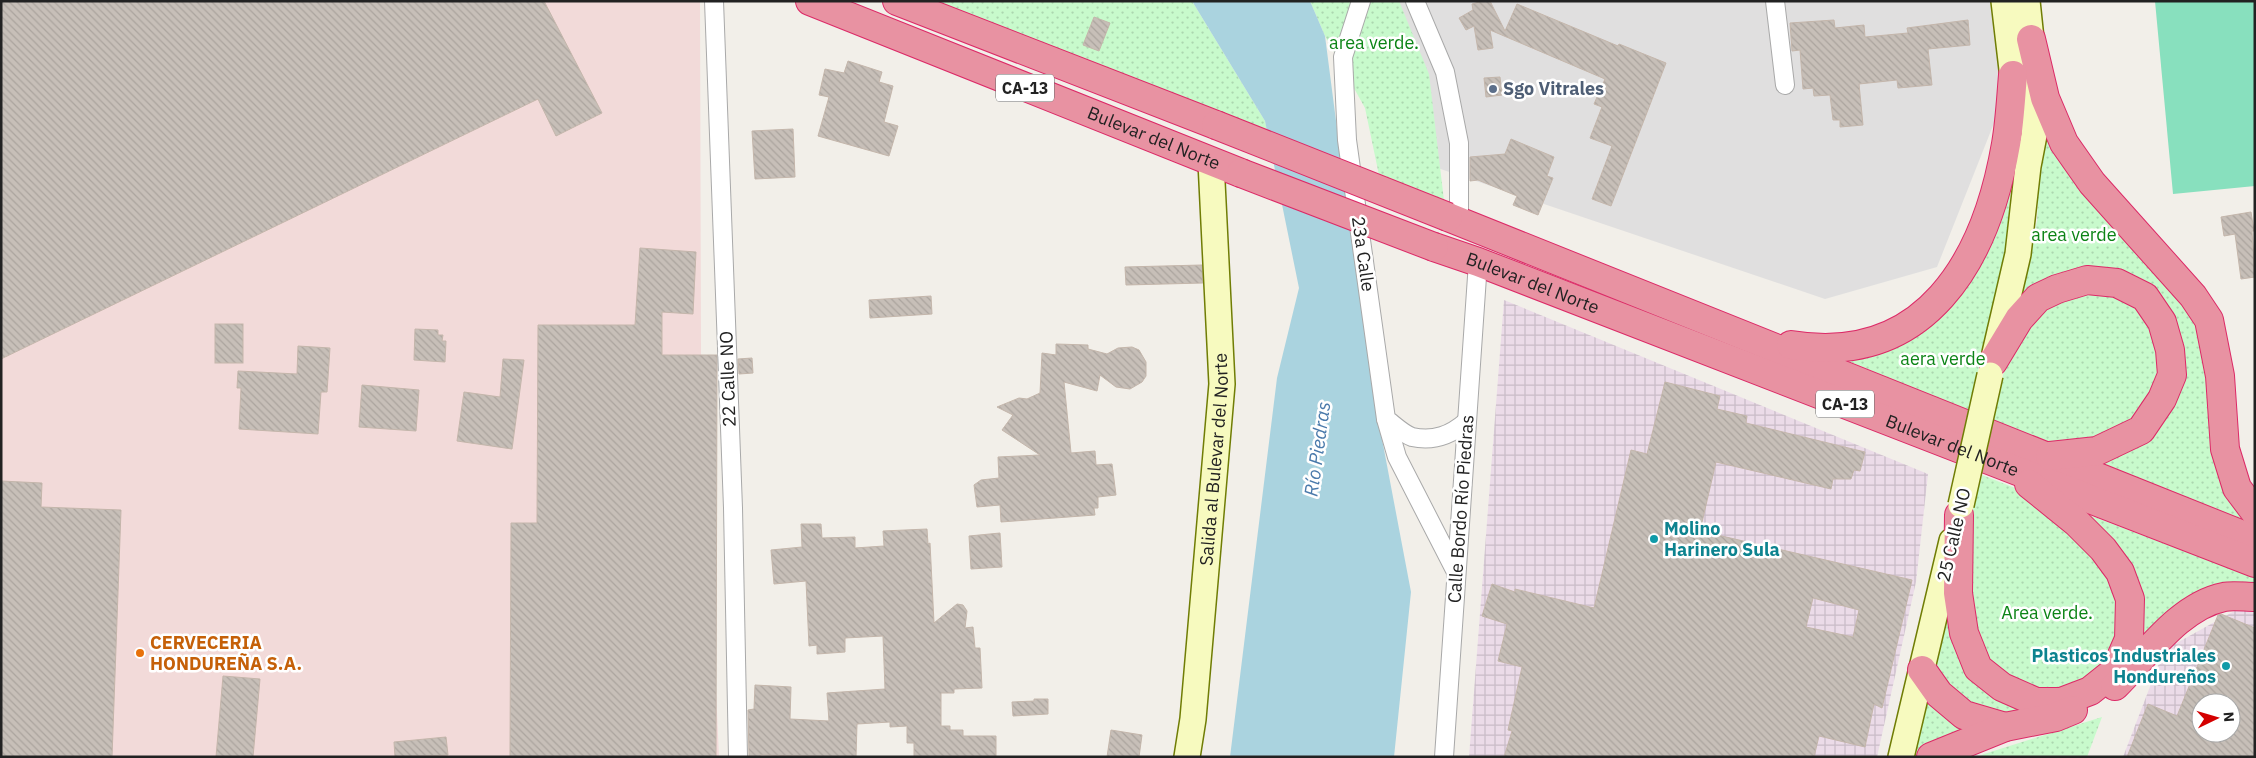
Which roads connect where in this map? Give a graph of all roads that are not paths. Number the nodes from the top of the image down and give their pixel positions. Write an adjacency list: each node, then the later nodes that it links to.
1 (714, 1): 30 (street, 22 Calle NO)
2 (810, 1): 12 (highway, Bulevar del Norte / CA-13)
3 (897, 1): 14 (highway, Bulevar del Norte / CA-13, bridge)
4 (1361, 1): 18 (street, 23a Calle)
5 (1775, 1): 11 (street)
6 (2004, 1): 10 (main road)
7 (2027, 1): 9 (main road, 25 Calle NO)
8 (1412, 2): 14 (street)
9 (2031, 39): 13 (main road, 25 Calle NO); 23 (highway)
10 (2013, 76): 13 (main road); 16 (highway)
11 (1785, 85)
12 (1211, 162): 15 (highway, Bulevar del Norte / CA-13, bridge); 31 (main road, Salida al Bulevar del Norte)
13 (2028, 166): 17 (main road, 25 Calle NO)
14 (1454, 218): 16 (highway, Bulevar del Norte / CA-13)
15 (1478, 262): 19 (street, Calle Bordo Río Piedras); 21 (highway, Bulevar del Norte / CA-13)
16 (1750, 338): 20 (highway, Bulevar del Norte / CA-13)
17 (1992, 368): 20 (highway); 22 (main road, 25 Calle NO, bridge)
18 (1386, 419): 19 (street); 26 (street, 23a Calle)
19 (1467, 421): 26 (street, Calle Bordo Río Piedras)
20 (2045, 456): 24 (highway, Bulevar del Norte / CA-13)
21 (2011, 469): 22 (highway); 25 (highway, Bulevar del Norte / CA-13)
22 (1960, 510): 28 (main road, 25 Calle NO)
23 (2255, 512)
24 (2255, 540)
25 (2255, 563)
26 (1456, 572): 32 (street, Calle Bordo Río Piedras)
27 (2255, 597): 29 (highway)
28 (1922, 670): 29 (highway); 33 (main road, 25 Calle NO)
29 (2005, 727): 34 (highway)
30 (738, 757)
31 (1187, 757)
32 (1444, 757)
33 (1901, 757)
34 (1931, 757)

